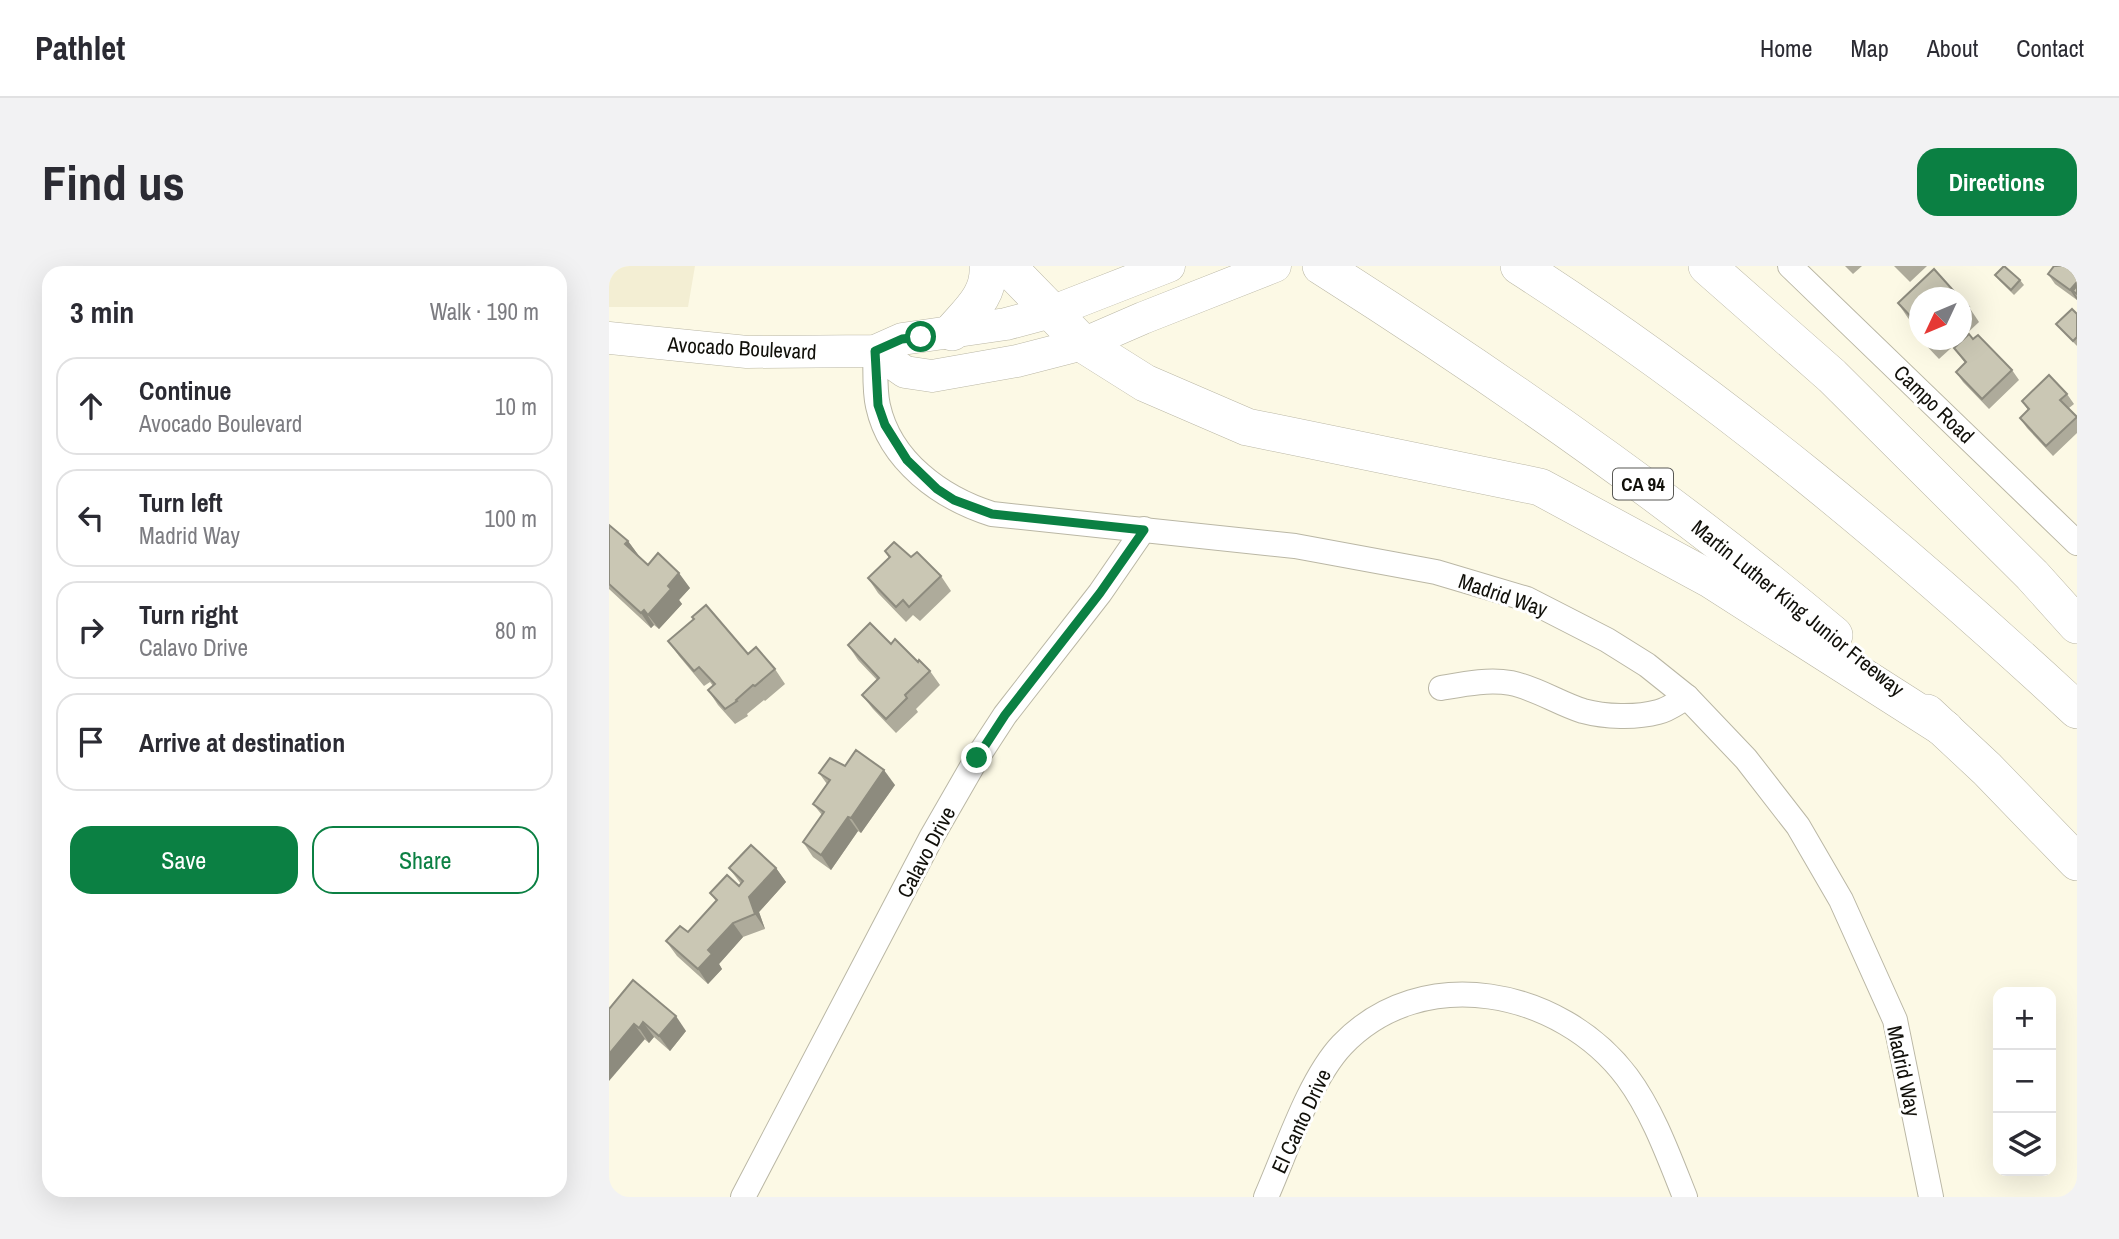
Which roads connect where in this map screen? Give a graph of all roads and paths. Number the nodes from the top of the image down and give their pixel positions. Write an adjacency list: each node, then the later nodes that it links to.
1 (988, 266): 10 (highway)
2 (1007, 266): 9 (highway)
3 (1169, 266): 9 (main road, Avocado Boulevard)
4 (1275, 266): 12 (main road)
5 (1321, 266): 20 (highway, Martin Luther King Junior Freeway / CA 94)
6 (1519, 266): 19 (highway)
7 (1707, 266): 16 (highway)
8 (1790, 266): 15 (street, Campo Road)
9 (1051, 312): 10 (main road, Avocado Boulevard); 12 (highway)
10 (952, 332): 13 (main road, Avocado Boulevard)
11 (609, 338): 13 (main road, Avocado Boulevard)
12 (1083, 344): 13 (main road); 20 (highway)
13 (875, 351): 14 (street, Madrid Way)
14 (1144, 530): 18 (street, Madrid Way); 22 (street, Calavo Drive)
15 (2073, 530)
16 (2077, 625)
17 (1441, 688): 18 (street)
18 (1687, 697): 25 (street, Madrid Way)
19 (2077, 710)
20 (1945, 729): 21 (highway, Martin Luther King Junior Freeway / CA 94)
21 (2077, 862)
22 (743, 1197)
23 (1266, 1197): 24 (street, El Canto Drive)
24 (1685, 1197)
25 (1931, 1197)

